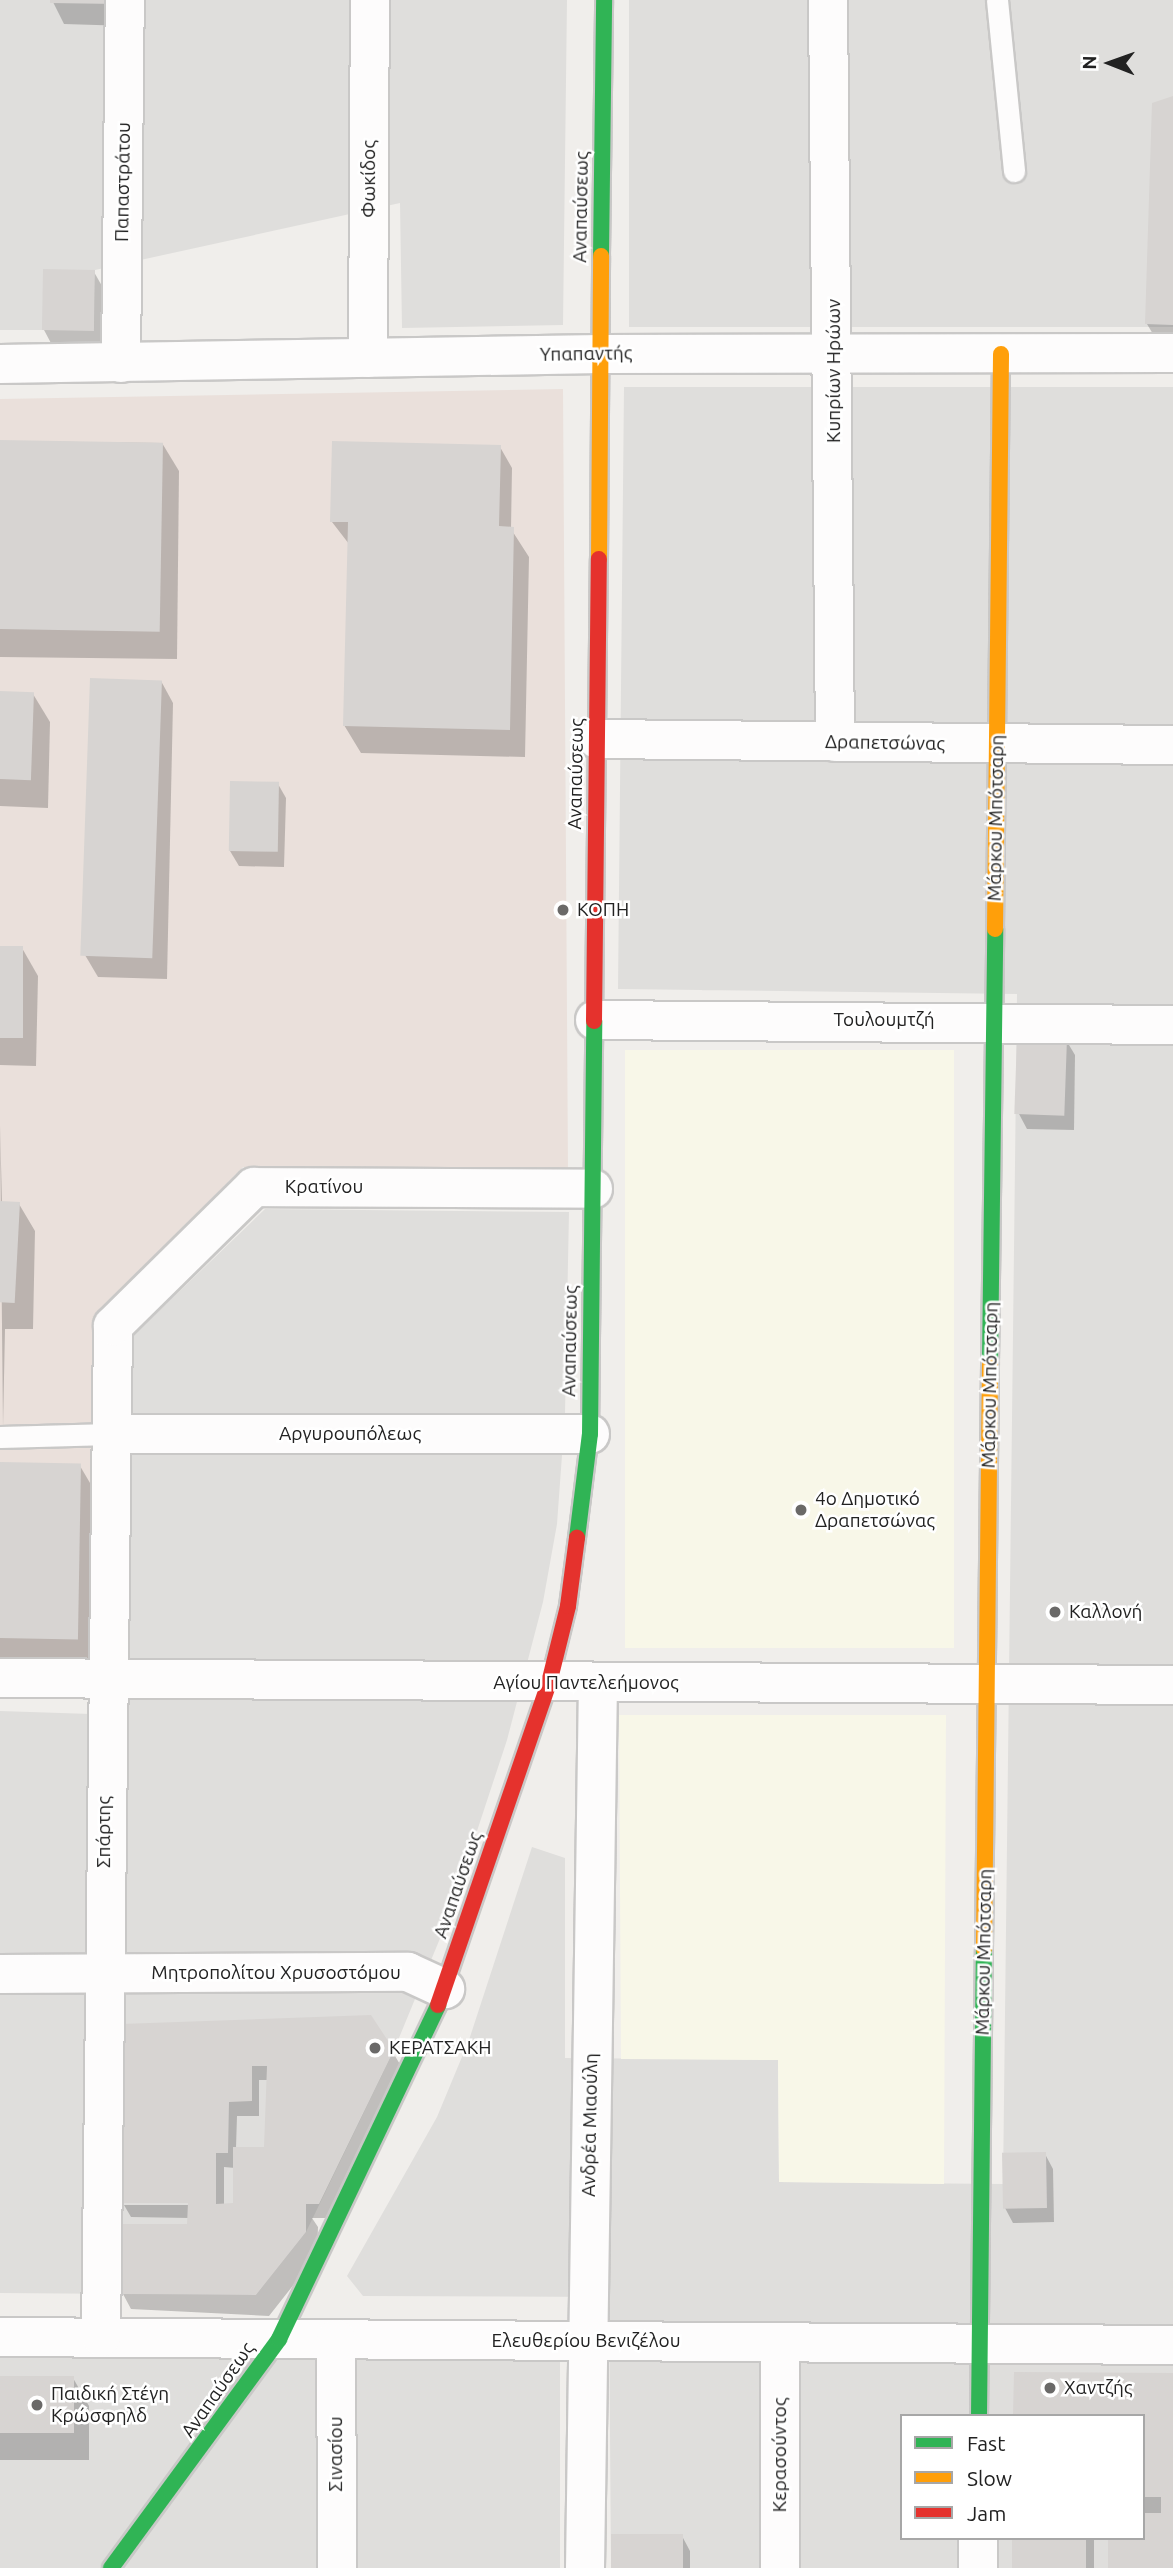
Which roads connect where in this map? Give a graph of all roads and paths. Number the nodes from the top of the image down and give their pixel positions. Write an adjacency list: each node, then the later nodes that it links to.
1 (125, 0): 12 (street, Παπαστράτου)
2 (370, 0): 11 (street, Φωκίδος)
3 (604, 0): 8 (street, Αναπαύσεως)
4 (828, 0): 10 (street, Κυπρίων Ηρώων)
5 (997, 0): 6 (lane)
6 (1014, 171)
7 (1173, 353): 9 (street, Υπαπαντής)
8 (601, 354): 10 (street, Υπαπαντής); 11 (street, Υπαπαντής); 14 (street, Αναπαύσεως)
9 (1001, 354): 10 (street, Υπαπαντής); 17 (street, Μάρκου Μπότσαρη)
10 (834, 355): 15 (street, Κυπρίων Ηρώων)
11 (368, 358): 12 (street, Υπαπαντής)
12 (121, 363): 13 (street, Υπαπαντής)
13 (0, 364)
14 (597, 739): 15 (street, Δραπετσώνας); 18 (street, Αναπαύσεως)
15 (835, 742): 17 (street, Δραπετσώνας)
16 (1173, 745): 17 (street, Δραπετσώνας)
17 (997, 746): 19 (street, Μάρκου Μπότσαρη)
18 (595, 1020): 19 (street, Τουλουμτζή); 21 (street, Αναπαύσεως)
19 (994, 1021): 20 (street, Τουλουμτζή); 30 (street, Μάρκου Μπότσαρη)
20 (1173, 1025)
21 (593, 1189): 22 (street, Κρατίνου); 24 (street, Αναπαύσεως)
22 (113, 1326): 23 (street, Σπάρτης)
23 (111, 1434): 24 (street, Αργυρουπόλεως); 25 (lane); 27 (street, Σπάρτης)
24 (590, 1434): 28 (street, Αναπαύσεως)
25 (0, 1437)
26 (0, 1678): 27 (street, Αγίου Παντελεήμονος)
27 (105, 1679): 28 (street, Αγίου Παντελεήμονος); 33 (street, Σπάρτης)
28 (549, 1683): 29 (street, Αγίου Παντελεήμονος); 34 (street, Αναπαύσεως)
29 (598, 1683): 30 (street, Αγίου Παντελεήμονος); 39 (street, Ανδρέα Μιαούλη)
30 (987, 1684): 31 (street, Αγίου Παντελεήμονος); 41 (street, Μάρκου Μπότσαρη)
31 (1173, 1685)
32 (0, 1974): 33 (street, Μητροπολίτου Χρυσοστόμου)
33 (104, 1974): 34 (street, Μητροπολίτου Χρυσοστόμου); 36 (street, Σπάρτης)
34 (445, 1989): 37 (street, Αναπαύσεως)
35 (0, 2337): 36 (street, Ελευθερίου Βενιζέλου)
36 (101, 2337): 37 (street, Ελευθερίου Βενιζέλου)
37 (279, 2339): 38 (street, Ελευθερίου Βενιζέλου); 45 (street, Αναπαύσεως)
38 (336, 2339): 39 (street, Ελευθερίου Βενιζέλου); 46 (street, Σινασίου)
39 (586, 2341): 40 (street, Ελευθερίου Βενιζέλου); 47 (street, Ανδρέα Μιαούλη)
40 (780, 2343): 41 (street, Ελευθερίου Βενιζέλου); 48 (street, Κερασούντος)
41 (980, 2344): 42 (street, Ελευθερίου Βενιζέλου); 43 (street, Μάρκου Μπότσαρη)
42 (1173, 2345)
43 (979, 2414)
44 (978, 2540): 49 (street)
45 (111, 2568)
46 (337, 2568)
47 (585, 2568)
48 (780, 2568)
49 (978, 2568)

